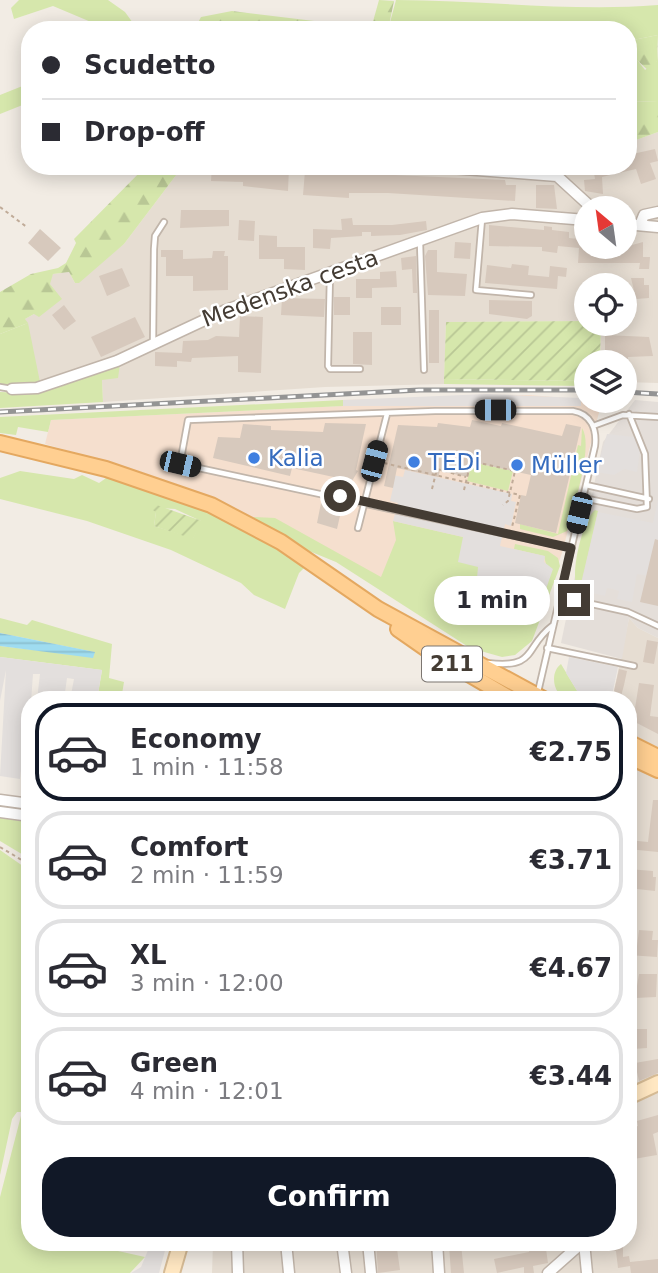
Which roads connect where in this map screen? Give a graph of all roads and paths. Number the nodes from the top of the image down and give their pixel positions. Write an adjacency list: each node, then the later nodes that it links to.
1 (560, 175): 2 (street)
2 (580, 196)
3 (0, 207): 11 (path)
4 (658, 212): 9 (street)
5 (482, 218): 6 (street, Medenska cesta); 12 (street, Medenska cesta); 14 (lane)
6 (574, 219)
7 (164, 222): 15 (lane)
8 (637, 225): 9 (street)
9 (640, 225): 10 (street)
10 (658, 227)
11 (28, 228)
12 (420, 241): 13 (street, Medenska cesta); 17 (lane)
13 (330, 273): 15 (street, Medenska cesta); 16 (lane)
14 (531, 295)
15 (153, 344): 19 (street, Medenska cesta)
16 (360, 369)
17 (424, 370)
18 (0, 387): 19 (lane, Medenska cesta)
19 (12, 389)
20 (387, 414): 23 (lane); 25 (lane); 35 (lane)
21 (629, 414): 22 (lane); 23 (lane); 34 (lane)
22 (658, 416)
23 (593, 426): 29 (lane)
24 (0, 443): 41 (main road, 211)
25 (374, 461): 26 (path); 35 (lane)
26 (435, 475): 27 (path); 28 (path); 30 (path)
27 (467, 477): 28 (path); 32 (path)
28 (466, 482): 31 (path); 32 (path)
29 (586, 485): 33 (lane); 34 (lane)
30 (432, 489)
31 (464, 490)
32 (510, 492): 36 (path); 38 (path)
33 (583, 498): 34 (lane); 39 (lane)
34 (649, 499)
35 (365, 501): 37 (lane); 39 (lane)
36 (503, 505)
37 (358, 528)
38 (512, 528)
39 (571, 548): 40 (lane)
40 (560, 597): 42 (lane); 43 (lane)
41 (378, 609): 45 (main road, 211); 47 (main road, 211)
42 (553, 625): 44 (lane); 45 (lane)
43 (658, 626)
44 (547, 648): 46 (lane); 49 (lane)
45 (450, 649): 48 (main road, 211)
46 (634, 666)
47 (498, 691)
48 (525, 691)
49 (540, 691)
50 (637, 746): 51 (main road)
51 (658, 757)
52 (637, 760): 53 (main road)
53 (658, 770)
54 (0, 800): 55 (street)
55 (21, 803)
56 (0, 811): 57 (street)
57 (21, 814)
58 (0, 847): 59 (path)
59 (21, 859)
60 (658, 1083): 61 (street)
61 (637, 1093)
62 (178, 1251): 70 (street)
63 (237, 1251): 71 (street)
64 (287, 1251): 72 (street)
65 (343, 1251): 73 (street)
66 (369, 1251): 74 (street)
67 (438, 1251): 75 (street)
68 (573, 1251): 76 (street)
69 (584, 1251): 77 (street)
70 (172, 1273)
71 (238, 1273)
72 (289, 1273)
73 (346, 1273)
74 (371, 1273)
75 (439, 1273)
76 (548, 1273)
77 (587, 1273)

